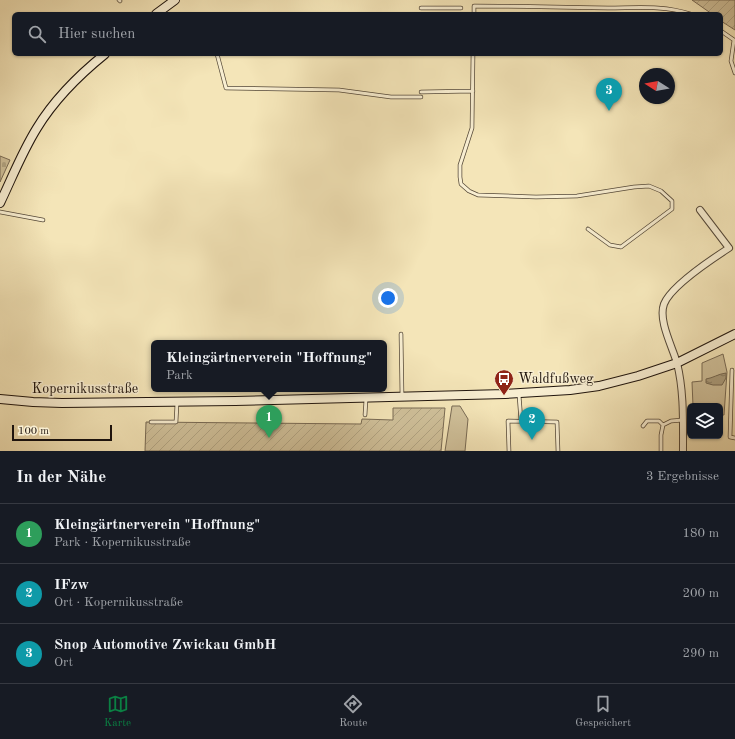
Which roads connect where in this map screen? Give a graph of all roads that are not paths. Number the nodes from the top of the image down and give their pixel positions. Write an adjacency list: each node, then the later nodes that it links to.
1 (175, 0): 4 (street)
2 (420, 8): 3 (lane)
3 (461, 8)
4 (159, 12)
5 (474, 12): 6 (lane)
6 (683, 12)
7 (723, 32): 8 (lane)
8 (734, 40): 12 (lane)
9 (103, 56): 16 (street)
10 (218, 56): 15 (lane)
11 (473, 56): 13 (lane)
12 (735, 73)
13 (473, 91): 14 (lane); 21 (lane)
14 (421, 92)
15 (421, 97)
16 (2, 194): 17 (street)
17 (0, 203)
18 (700, 210): 24 (street)
19 (0, 212): 20 (lane)
20 (43, 220)
21 (588, 229)
22 (401, 334): 27 (lane)
23 (735, 334): 24 (street, Kopernikusstraße)
24 (677, 363): 26 (street, Kopernikusstraße); 32 (street)
25 (732, 370): 37 (lane)
26 (519, 393): 27 (street, Kopernikusstraße); 33 (lane)
27 (402, 396): 28 (street, Kopernikusstraße)
28 (366, 397): 30 (street, Kopernikusstraße); 31 (lane)
29 (0, 399): 30 (street, Kopernikusstraße)
30 (177, 401): 34 (lane)
31 (365, 415)
32 (683, 420): 35 (lane); 41 (street)
33 (520, 421): 38 (lane); 39 (lane)
34 (151, 422)
35 (663, 425): 36 (lane); 40 (lane)
36 (643, 426)
37 (735, 438)
38 (509, 451)
39 (558, 451)
40 (661, 451)
41 (683, 451)

